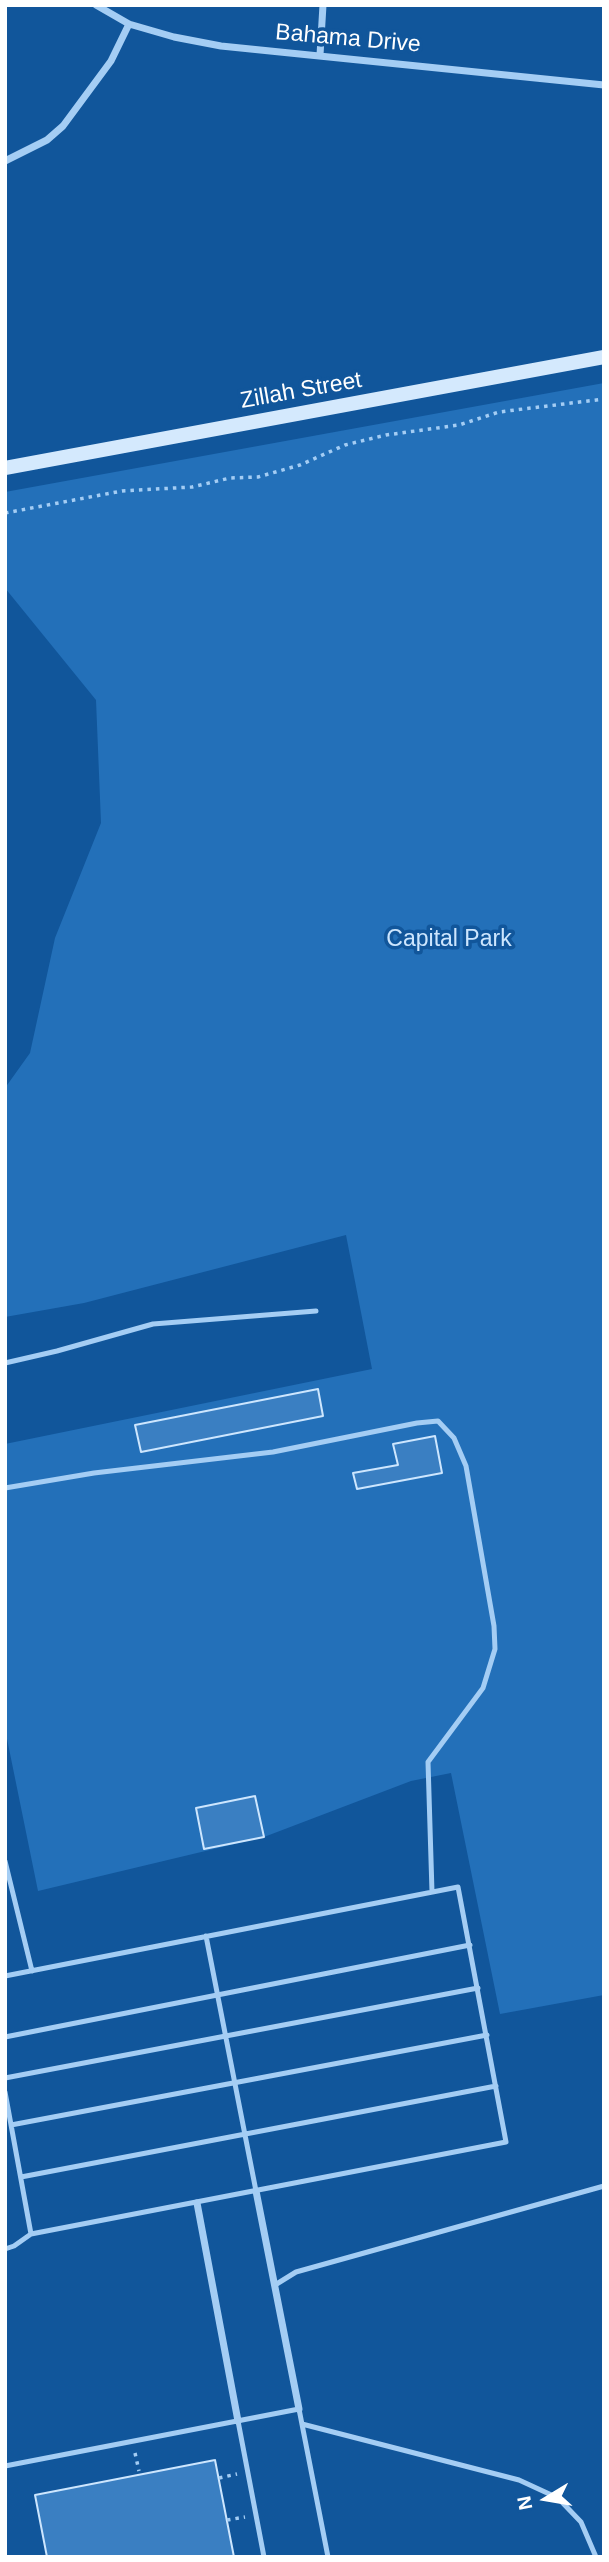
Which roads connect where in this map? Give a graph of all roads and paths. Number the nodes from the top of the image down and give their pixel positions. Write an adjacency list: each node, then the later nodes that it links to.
1 (96, 5): 3 (street, Bahama Drive)
2 (323, 5): 4 (street)
3 (129, 24): 4 (street, Bahama Drive); 6 (street)
4 (320, 55): 5 (street, Bahama Drive)
5 (604, 85)
6 (5, 161)
7 (604, 357): 9 (street, Zillah Street)
8 (604, 399): 10 (path)
9 (5, 468)
10 (5, 513)
11 (316, 1311): 12 (lane)
12 (5, 1363)
13 (5, 1488): 15 (lane)
14 (5, 1861): 18 (lane)
15 (432, 1892): 16 (lane); 17 (lane)
16 (206, 1937): 18 (lane); 21 (lane)
17 (470, 1945): 20 (lane); 21 (lane)
18 (32, 1971): 19 (lane)
19 (5, 1976)
20 (478, 1988): 22 (lane); 24 (lane)
21 (218, 1995): 23 (lane); 24 (lane)
22 (487, 2035): 26 (lane); 27 (lane)
23 (5, 2037)
24 (226, 2037): 25 (lane); 26 (lane)
25 (5, 2078)
26 (235, 2082): 29 (lane); 30 (lane)
27 (496, 2087): 30 (lane); 33 (lane)
28 (5, 2092): 29 (lane)
29 (11, 2124): 31 (lane)
30 (245, 2135): 31 (lane); 33 (lane)
31 (21, 2177): 35 (lane)
32 (604, 2186): 37 (lane)
33 (256, 2191): 34 (lane); 37 (street)
34 (197, 2203): 35 (lane); 39 (street)
35 (31, 2234): 36 (lane)
36 (5, 2249)
37 (275, 2285): 38 (street)
38 (299, 2409): 39 (lane); 40 (lane)
39 (238, 2421): 41 (lane); 44 (lane)
40 (302, 2424): 49 (lane); 50 (lane)
41 (133, 2441): 42 (lane); 43 (path)
42 (5, 2466)
43 (139, 2471)
44 (248, 2473): 45 (path); 46 (lane)
45 (219, 2478)
46 (256, 2515): 47 (path); 48 (lane)
47 (227, 2520)
48 (264, 2557)
49 (328, 2557)
50 (596, 2557)

